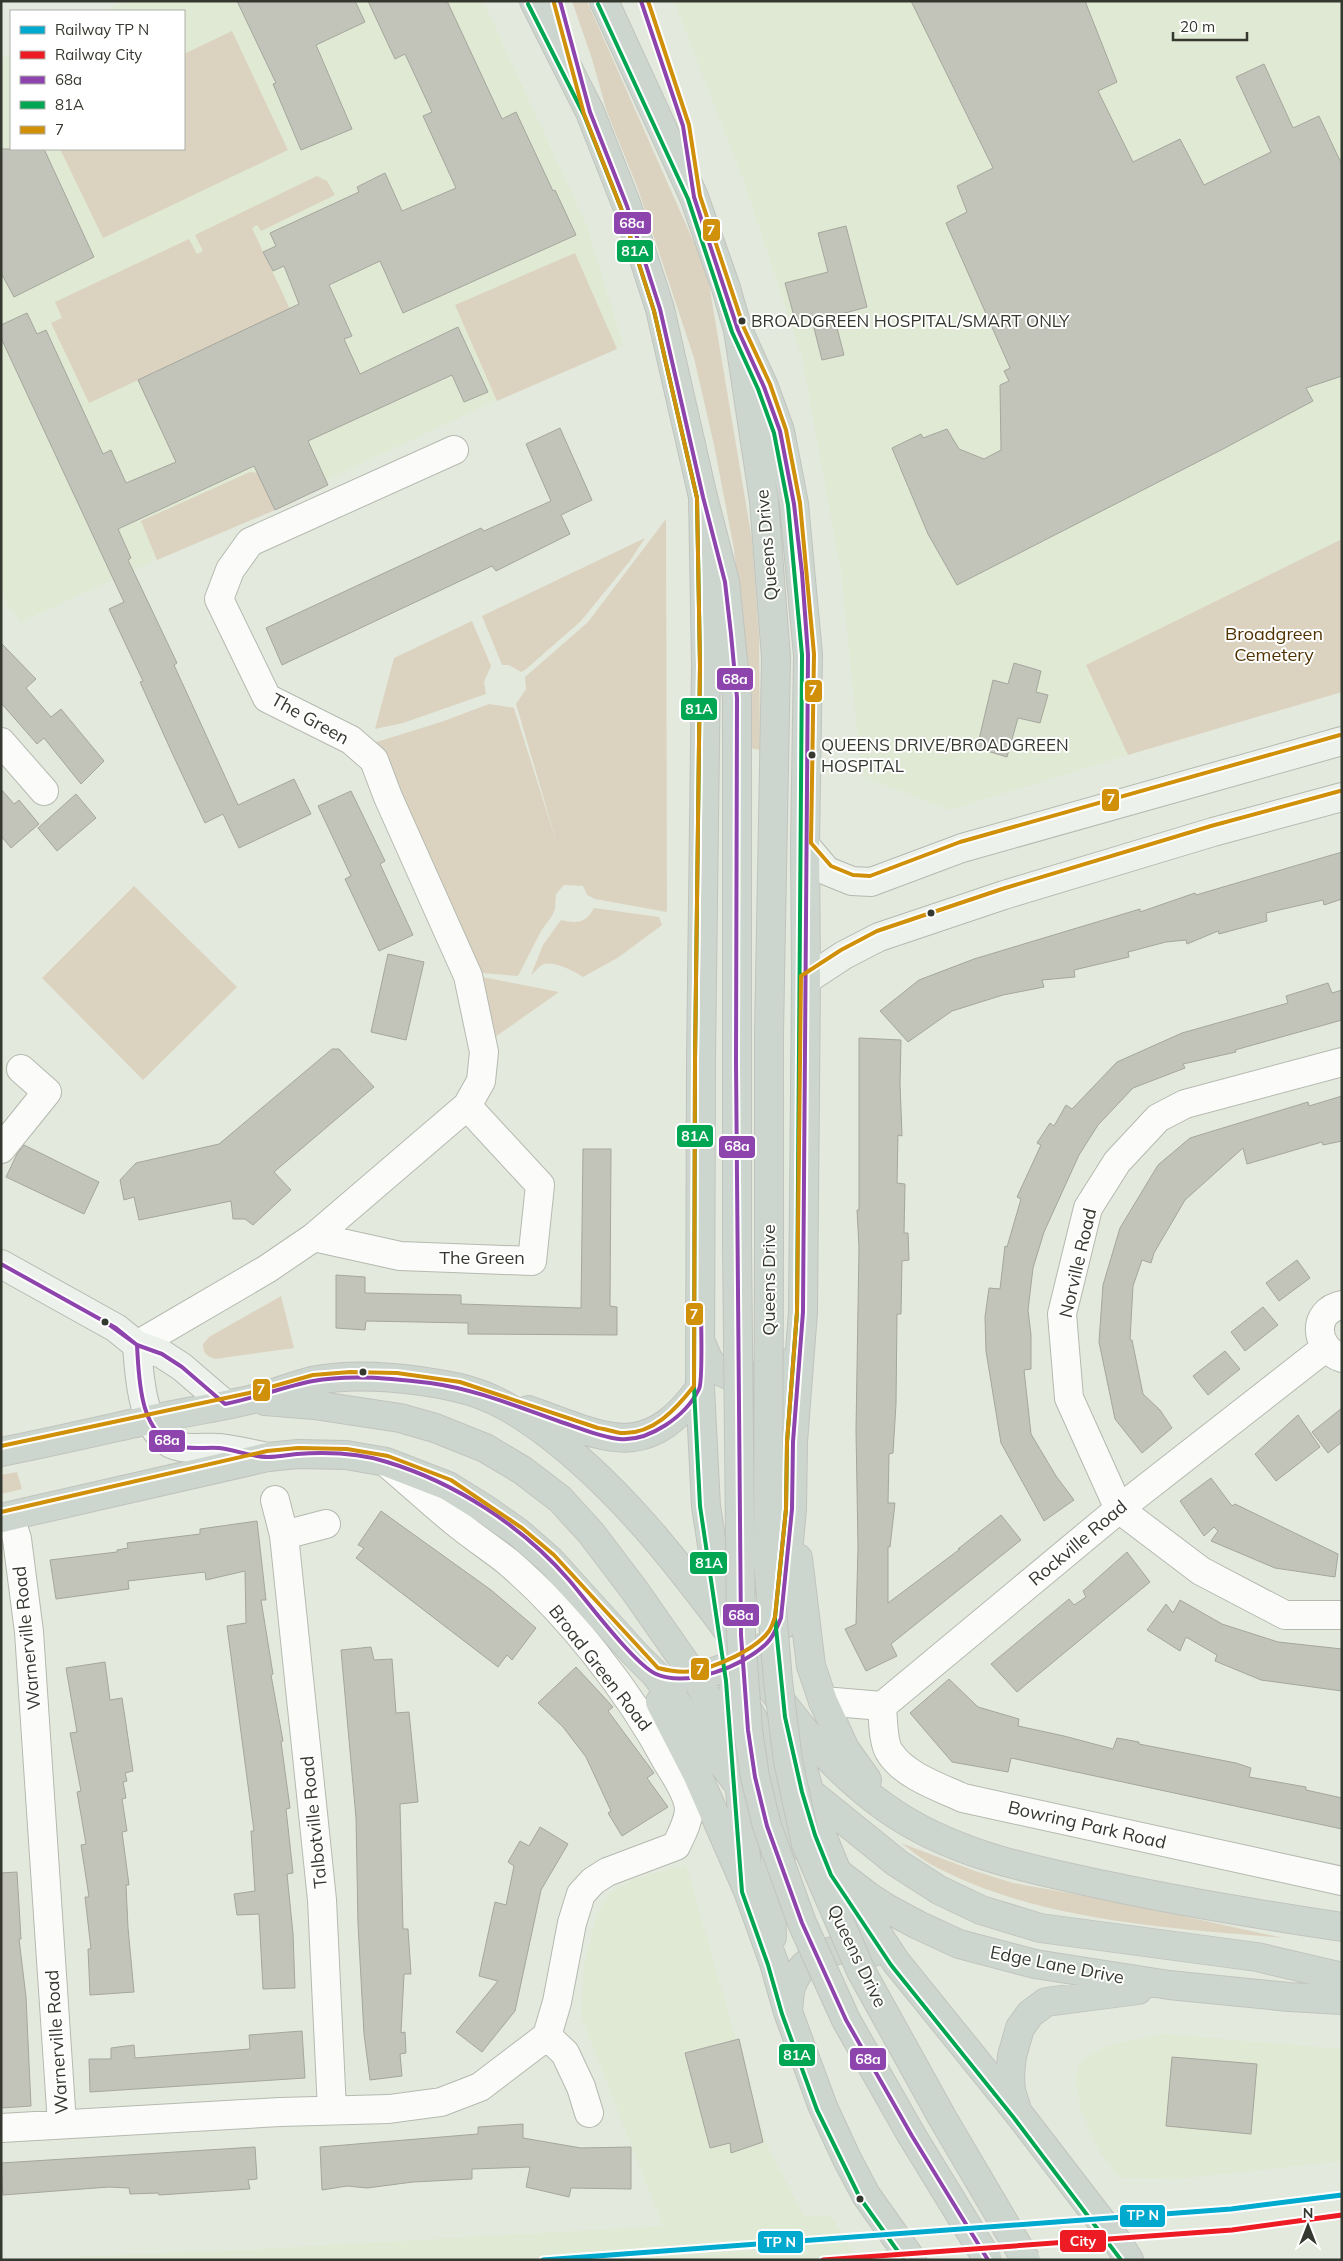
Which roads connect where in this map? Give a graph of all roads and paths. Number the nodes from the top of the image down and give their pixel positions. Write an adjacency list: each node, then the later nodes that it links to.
1 (534, 1): 5 (highway, Queens Drive)
2 (604, 1): 3 (highway, Queens Drive)
3 (738, 330): 10 (highway); 69 (highway, Queens Drive, bridge)
4 (454, 450): 14 (street, The Green)
5 (703, 497): 19 (highway); 68 (highway, Queens Drive, bridge)
6 (1342, 741): 10 (street)
7 (1, 742): 8 (street)
8 (44, 791)
9 (1342, 797): 11 (street)
10 (805, 845): 11 (highway)
11 (806, 980): 21 (highway)
12 (1342, 1062): 32 (street, Norville Road)
13 (21, 1069): 15 (street)
14 (467, 1106): 16 (street, The Green); 16 (street, The Green)
15 (1, 1149)
16 (314, 1237): 20 (street, The Green)
17 (1, 1264): 20 (street)
18 (1342, 1305): 22 (street, Rockville Road)
19 (700, 1340): 21 (highway); 23 (highway)
20 (137, 1345): 25 (street); 26 (street)
21 (800, 1346): 31 (highway)
22 (1334, 1353): 32 (street, Rockville Road)
23 (700, 1388): 24 (highway); 38 (highway)
24 (496, 1399): 25 (highway); 38 (highway)
25 (238, 1402): 26 (highway); 42 (highway)
26 (150, 1420): 27 (highway); 28 (street)
27 (1, 1452)
28 (268, 1457): 29 (highway, Edge Lane Drive); 33 (highway, Edge Lane Drive)
29 (386, 1462): 39 (highway, Edge Lane Drive); 60 (street, Broad Green Road)
30 (275, 1500): 35 (street, Talbotville Road)
31 (792, 1509): 37 (highway); 43 (highway)
32 (1119, 1509): 36 (street, Norville Road); 44 (street, Rockville Road)
33 (6, 1518): 64 (street, Warnerville Road)
34 (326, 1524): 35 (street)
35 (284, 1535): 61 (street, Talbotville Road)
36 (1342, 1615)
37 (781, 1618): 40 (highway); 45 (highway)
38 (725, 1627): 40 (highway)
39 (634, 1654): 41 (highway, Edge Lane Drive); 52 (highway)
40 (737, 1668): 42 (highway); 45 (highway); 46 (highway); 49 (highway)
41 (655, 1674): 42 (highway); 47 (highway, Edge Lane Drive)
42 (695, 1677): 46 (highway)
43 (823, 1701): 44 (street); 48 (highway)
44 (882, 1706): 51 (street, Bowring Park Road)
45 (791, 1716): 48 (highway); 49 (highway)
46 (734, 1740): 47 (highway); 49 (highway)
47 (738, 1784): 49 (highway, Edge Lane Drive); 52 (highway)
48 (881, 1804): 49 (highway); 53 (highway)
49 (791, 1808): 50 (highway, Edge Lane Drive); 50 (highway); 55 (highway); 56 (highway)
50 (837, 1872): 54 (highway); 57 (highway, Edge Lane Drive)
51 (1342, 1881)
52 (748, 1891): 55 (highway)
53 (1342, 1927)
54 (896, 1962): 59 (highway); 63 (highway)
55 (774, 1963): 59 (highway)
56 (1342, 1977)
57 (1169, 1986): 58 (highway); 63 (highway)
58 (1342, 2000)
59 (788, 2012): 67 (highway)
60 (547, 2036): 61 (street, Warnerville Road); 62 (street)
61 (332, 2110): 64 (street, Warnerville Road)
62 (588, 2113)
63 (1018, 2114): 66 (highway)
64 (62, 2124): 65 (street)
65 (1, 2128)
66 (1124, 2252)
67 (912, 2260)
68 (988, 2260)
69 (1026, 2260)

